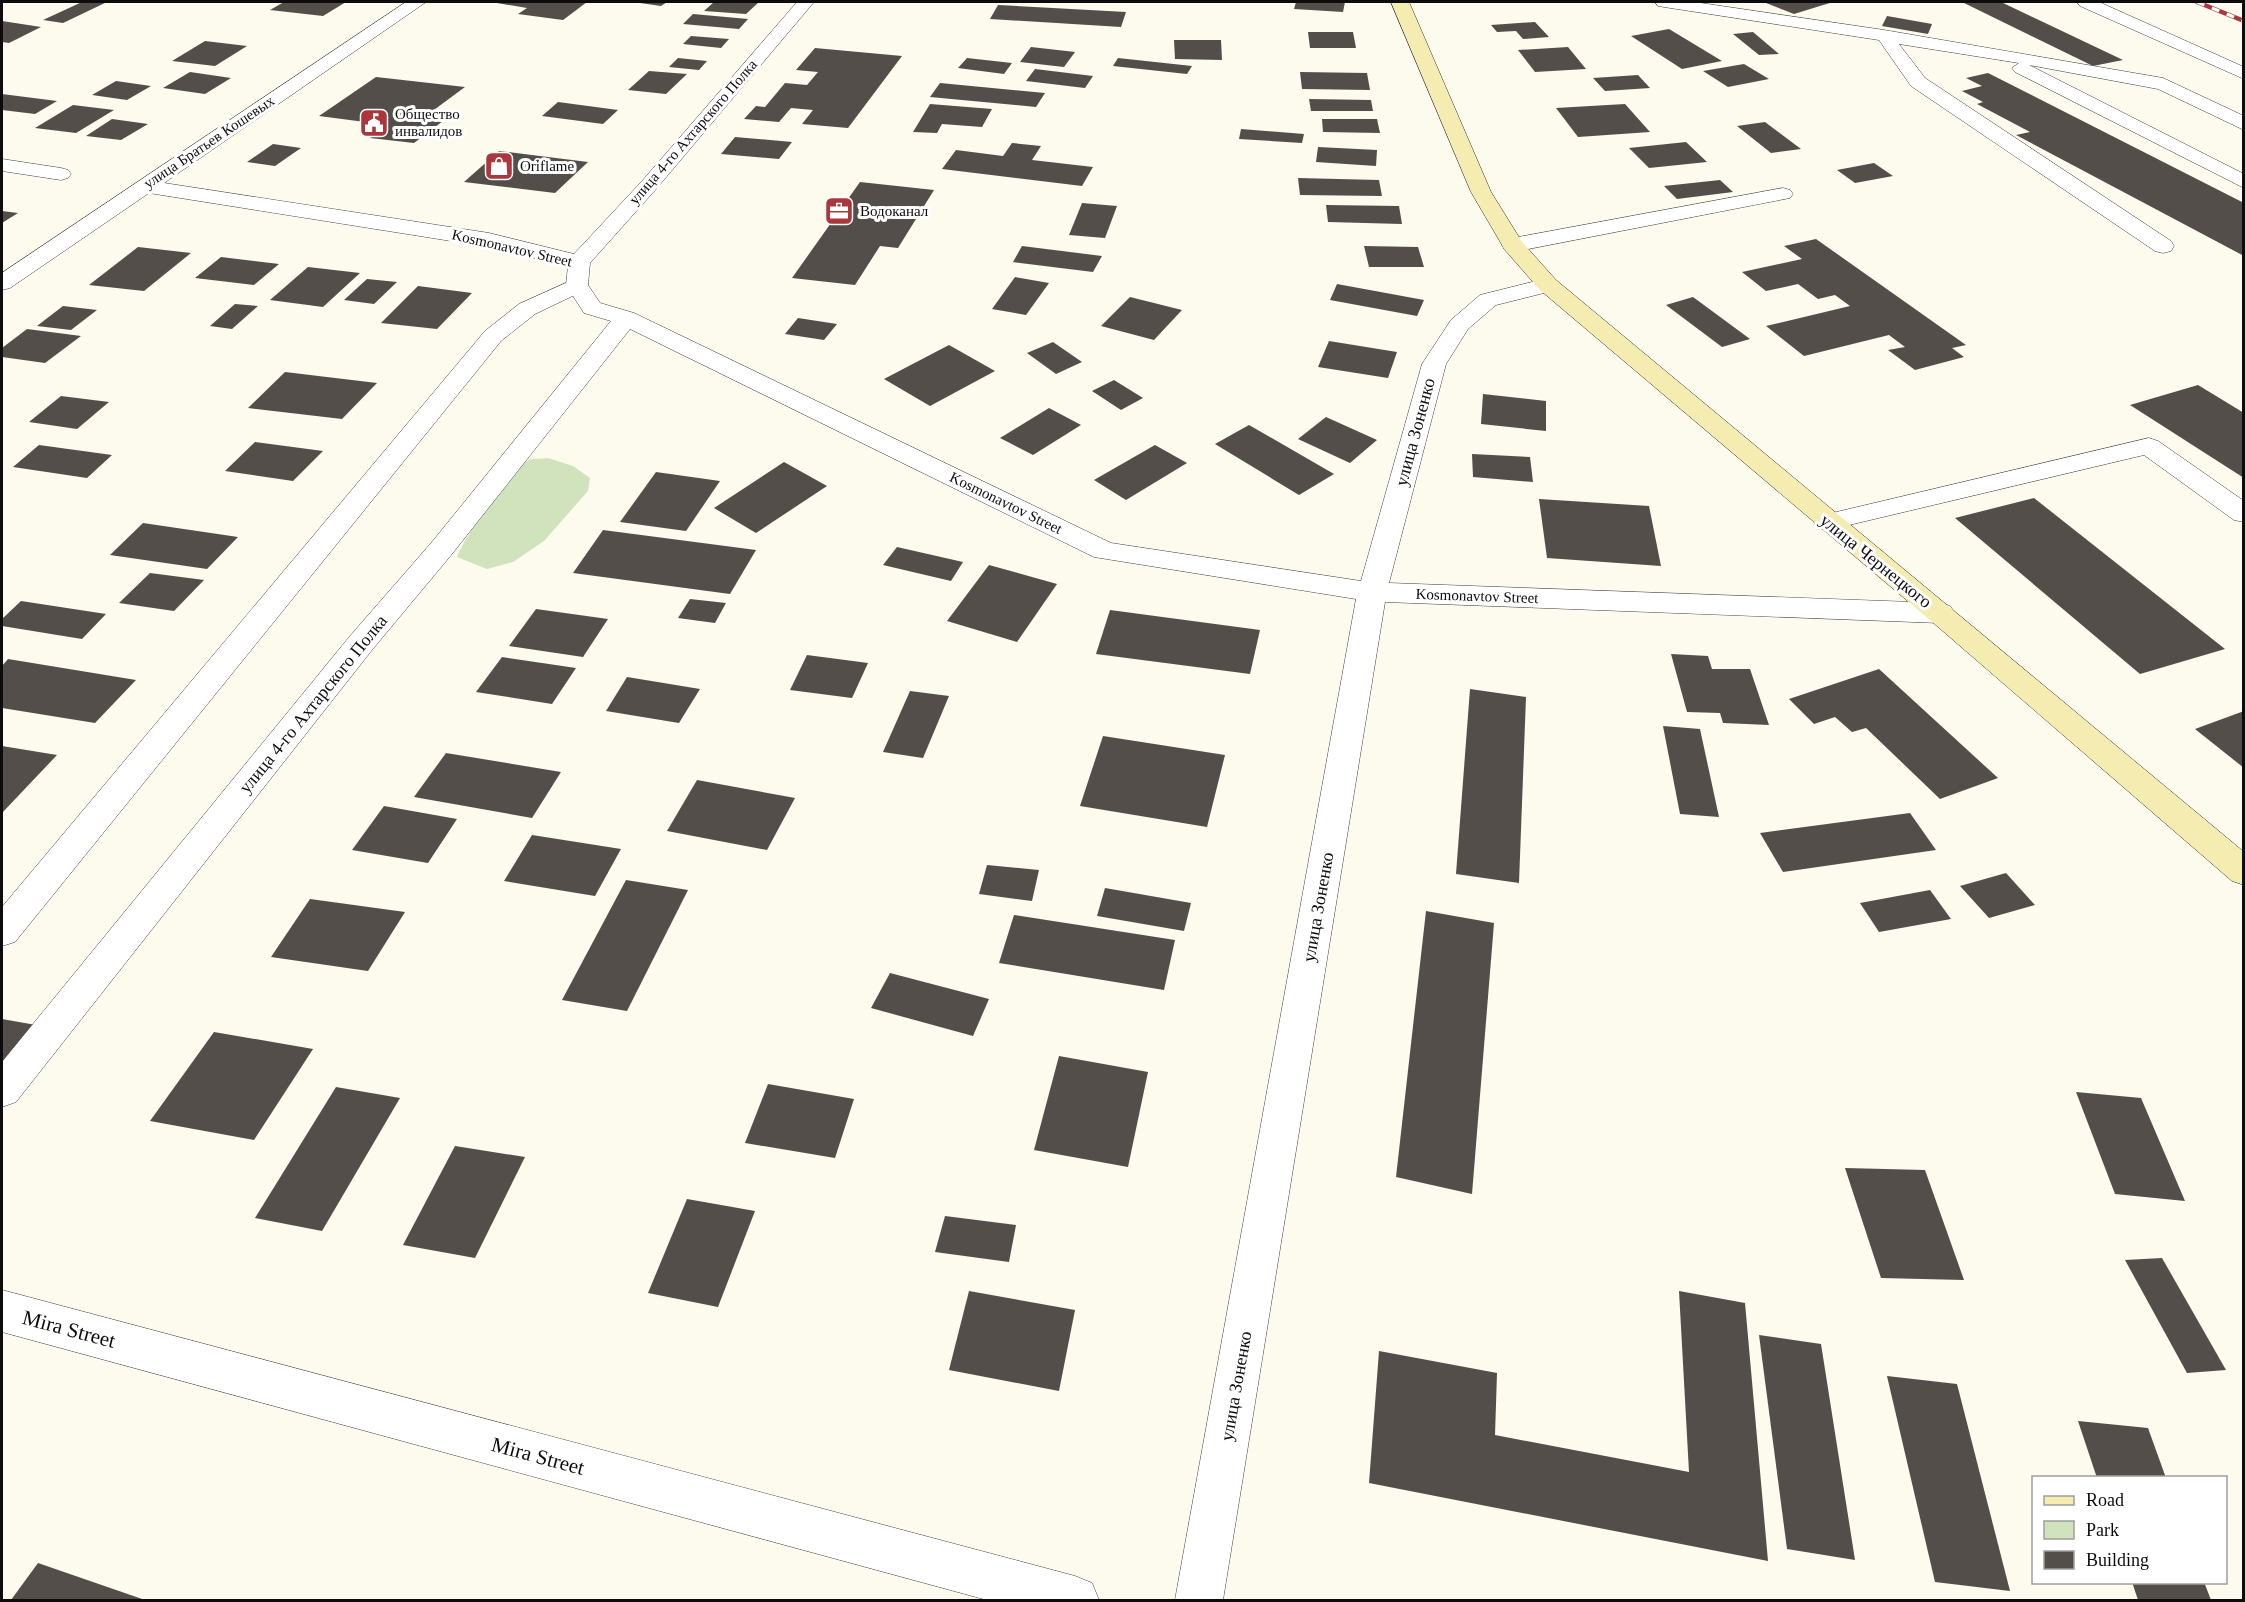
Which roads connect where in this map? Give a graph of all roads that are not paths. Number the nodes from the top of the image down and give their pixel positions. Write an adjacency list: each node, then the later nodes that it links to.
1 (417, 2): 13 (street, улица Братьев Кошевых)
2 (806, 2): 17 (street, улица 4-го Ахтарского Полка)
3 (1400, 2): 15 (street)
4 (1664, 2): 6 (street)
5 (2086, 2): 8 (street)
6 (1884, 35): 7 (street); 16 (street)
7 (1989, 52): 9 (street); 12 (street)
8 (2244, 74)
9 (2244, 124)
10 (2, 165): 11 (street)
11 (61, 174)
12 (2244, 182)
13 (145, 186): 17 (street, Kosmonavtov Street); 18 (street, улица Братьев Кошевых)
14 (1783, 194): 15 (street)
15 (1513, 245): 19 (street, улица Чернецкого)
16 (2163, 246)
17 (578, 273): 20 (street, Kosmonavtov Street); 26 (street)
18 (2, 283)
19 (1548, 285): 22 (street, улица Чернецкого); 23 (street, улица Зоненко)
20 (626, 318): 23 (street, Kosmonavtov Street); 27 (street, улица 4-го Ахтарского Полка)
21 (2244, 514): 22 (street)
22 (1828, 522): 24 (street, улица Чернецкого)
23 (1372, 592): 24 (street, Kosmonavtov Street); 30 (street, улица Зоненко)
24 (1940, 614): 25 (street, улица Чернецкого)
25 (2244, 872)
26 (2, 932)
27 (2, 1090)
28 (2, 1311): 29 (street, Mira Street)
29 (1075, 1600)
30 (1199, 1600)

